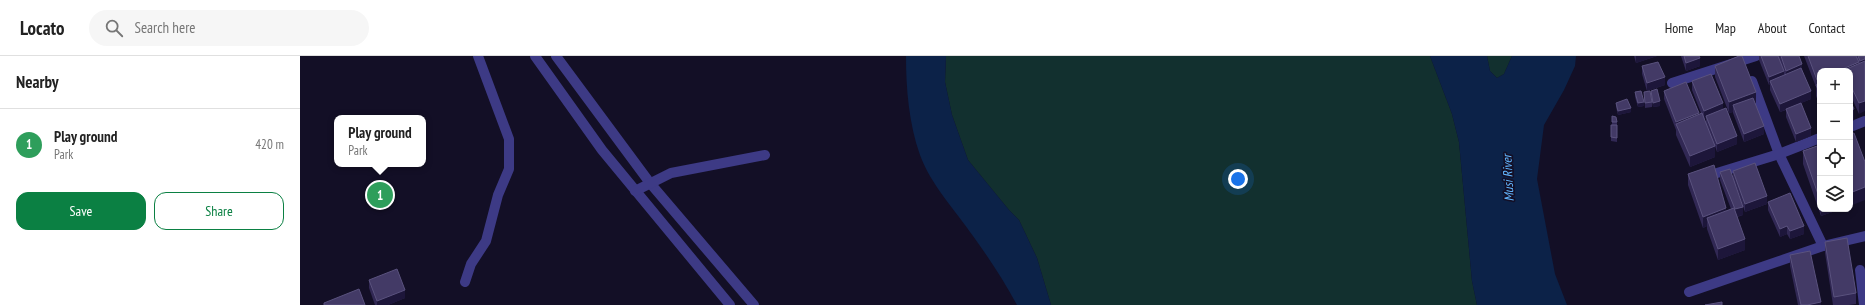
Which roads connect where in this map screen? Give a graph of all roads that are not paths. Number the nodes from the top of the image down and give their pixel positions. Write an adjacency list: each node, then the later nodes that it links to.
1 (478, 56): 18 (street)
2 (535, 56): 14 (street)
3 (556, 56): 13 (street)
4 (1756, 56): 5 (street)
5 (1746, 67): 6 (street); 10 (street)
6 (1672, 83)
7 (1865, 121): 8 (street)
8 (1853, 126)
9 (1817, 139): 10 (street)
10 (1779, 154): 12 (street); 16 (street)
11 (765, 155): 13 (street)
12 (1691, 181)
13 (650, 183): 14 (street); 21 (street)
14 (635, 191): 20 (street)
15 (1865, 236): 16 (street)
16 (1823, 246): 19 (street)
17 (1860, 270): 22 (street)
18 (465, 282)
19 (1689, 292)
20 (730, 305)
21 (754, 305)
22 (1864, 305)

